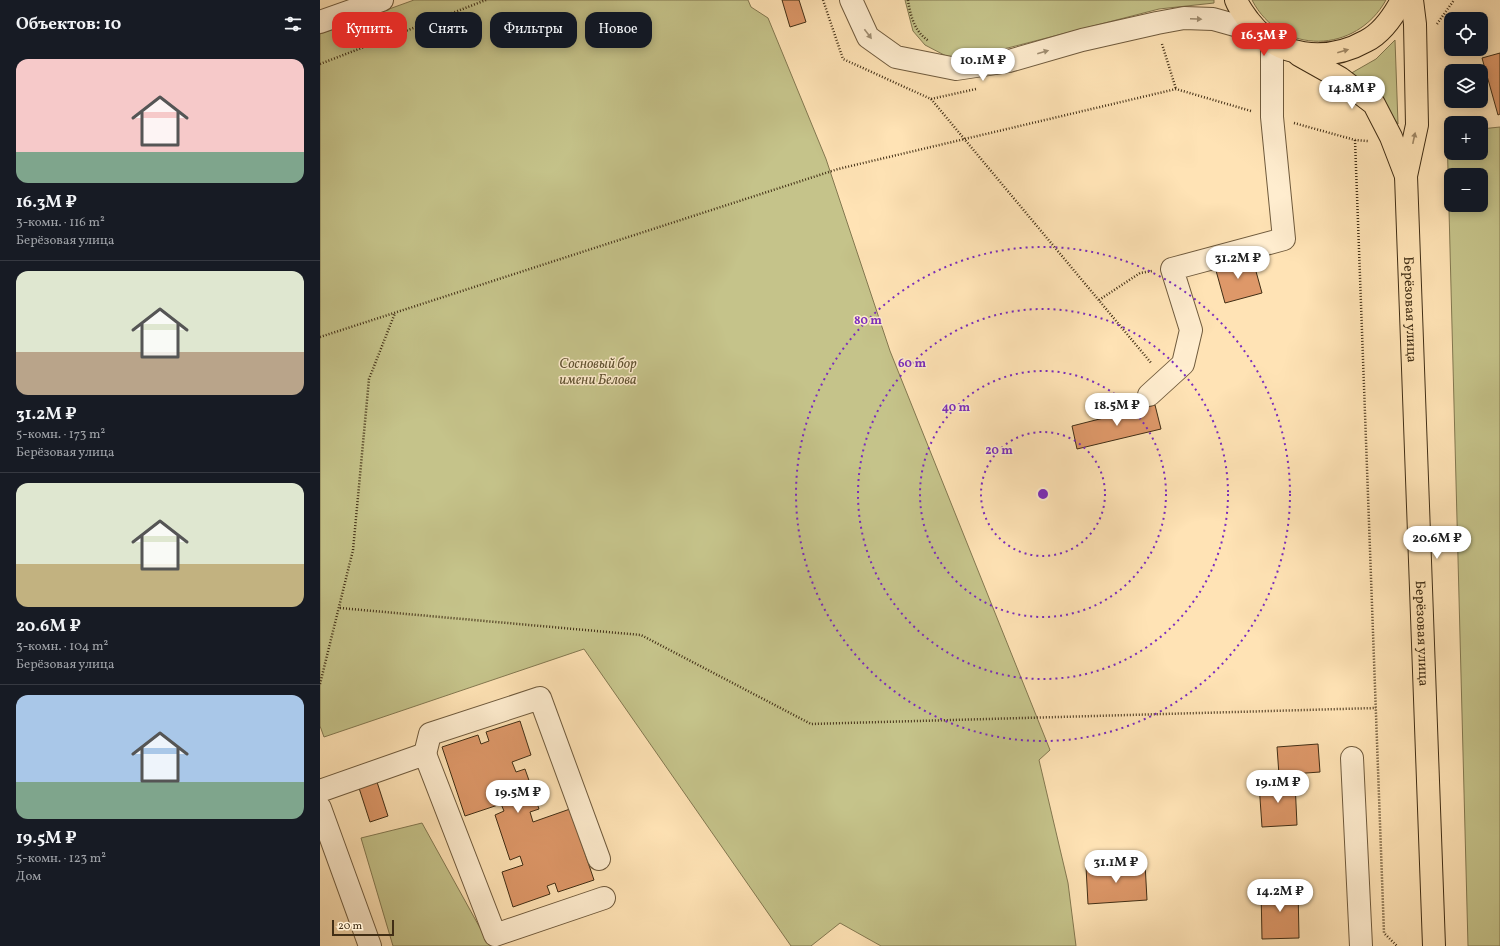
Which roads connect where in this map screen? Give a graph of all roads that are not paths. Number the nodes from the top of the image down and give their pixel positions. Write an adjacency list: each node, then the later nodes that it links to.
1 (382, 0): 6 (street)
2 (850, 0): 7 (street, one-way to 7)
3 (1236, 0): 7 (main road)
4 (1402, 0): 7 (main road, one-way to 4)
5 (1412, 0): 8 (main road, Берёзовая улица, one-way to 5)
6 (320, 22)
7 (1273, 41): 8 (main road, Берёзовая улица); 9 (street)
8 (1406, 176): 18 (main road, Берёзовая улица)
9 (1149, 395)
10 (425, 754): 12 (street); 14 (street); 15 (street)
11 (1352, 758): 17 (street)
12 (320, 790)
13 (320, 808): 16 (street)
14 (599, 859)
15 (604, 898)
16 (370, 946)
17 (1361, 946)
18 (1434, 946)

